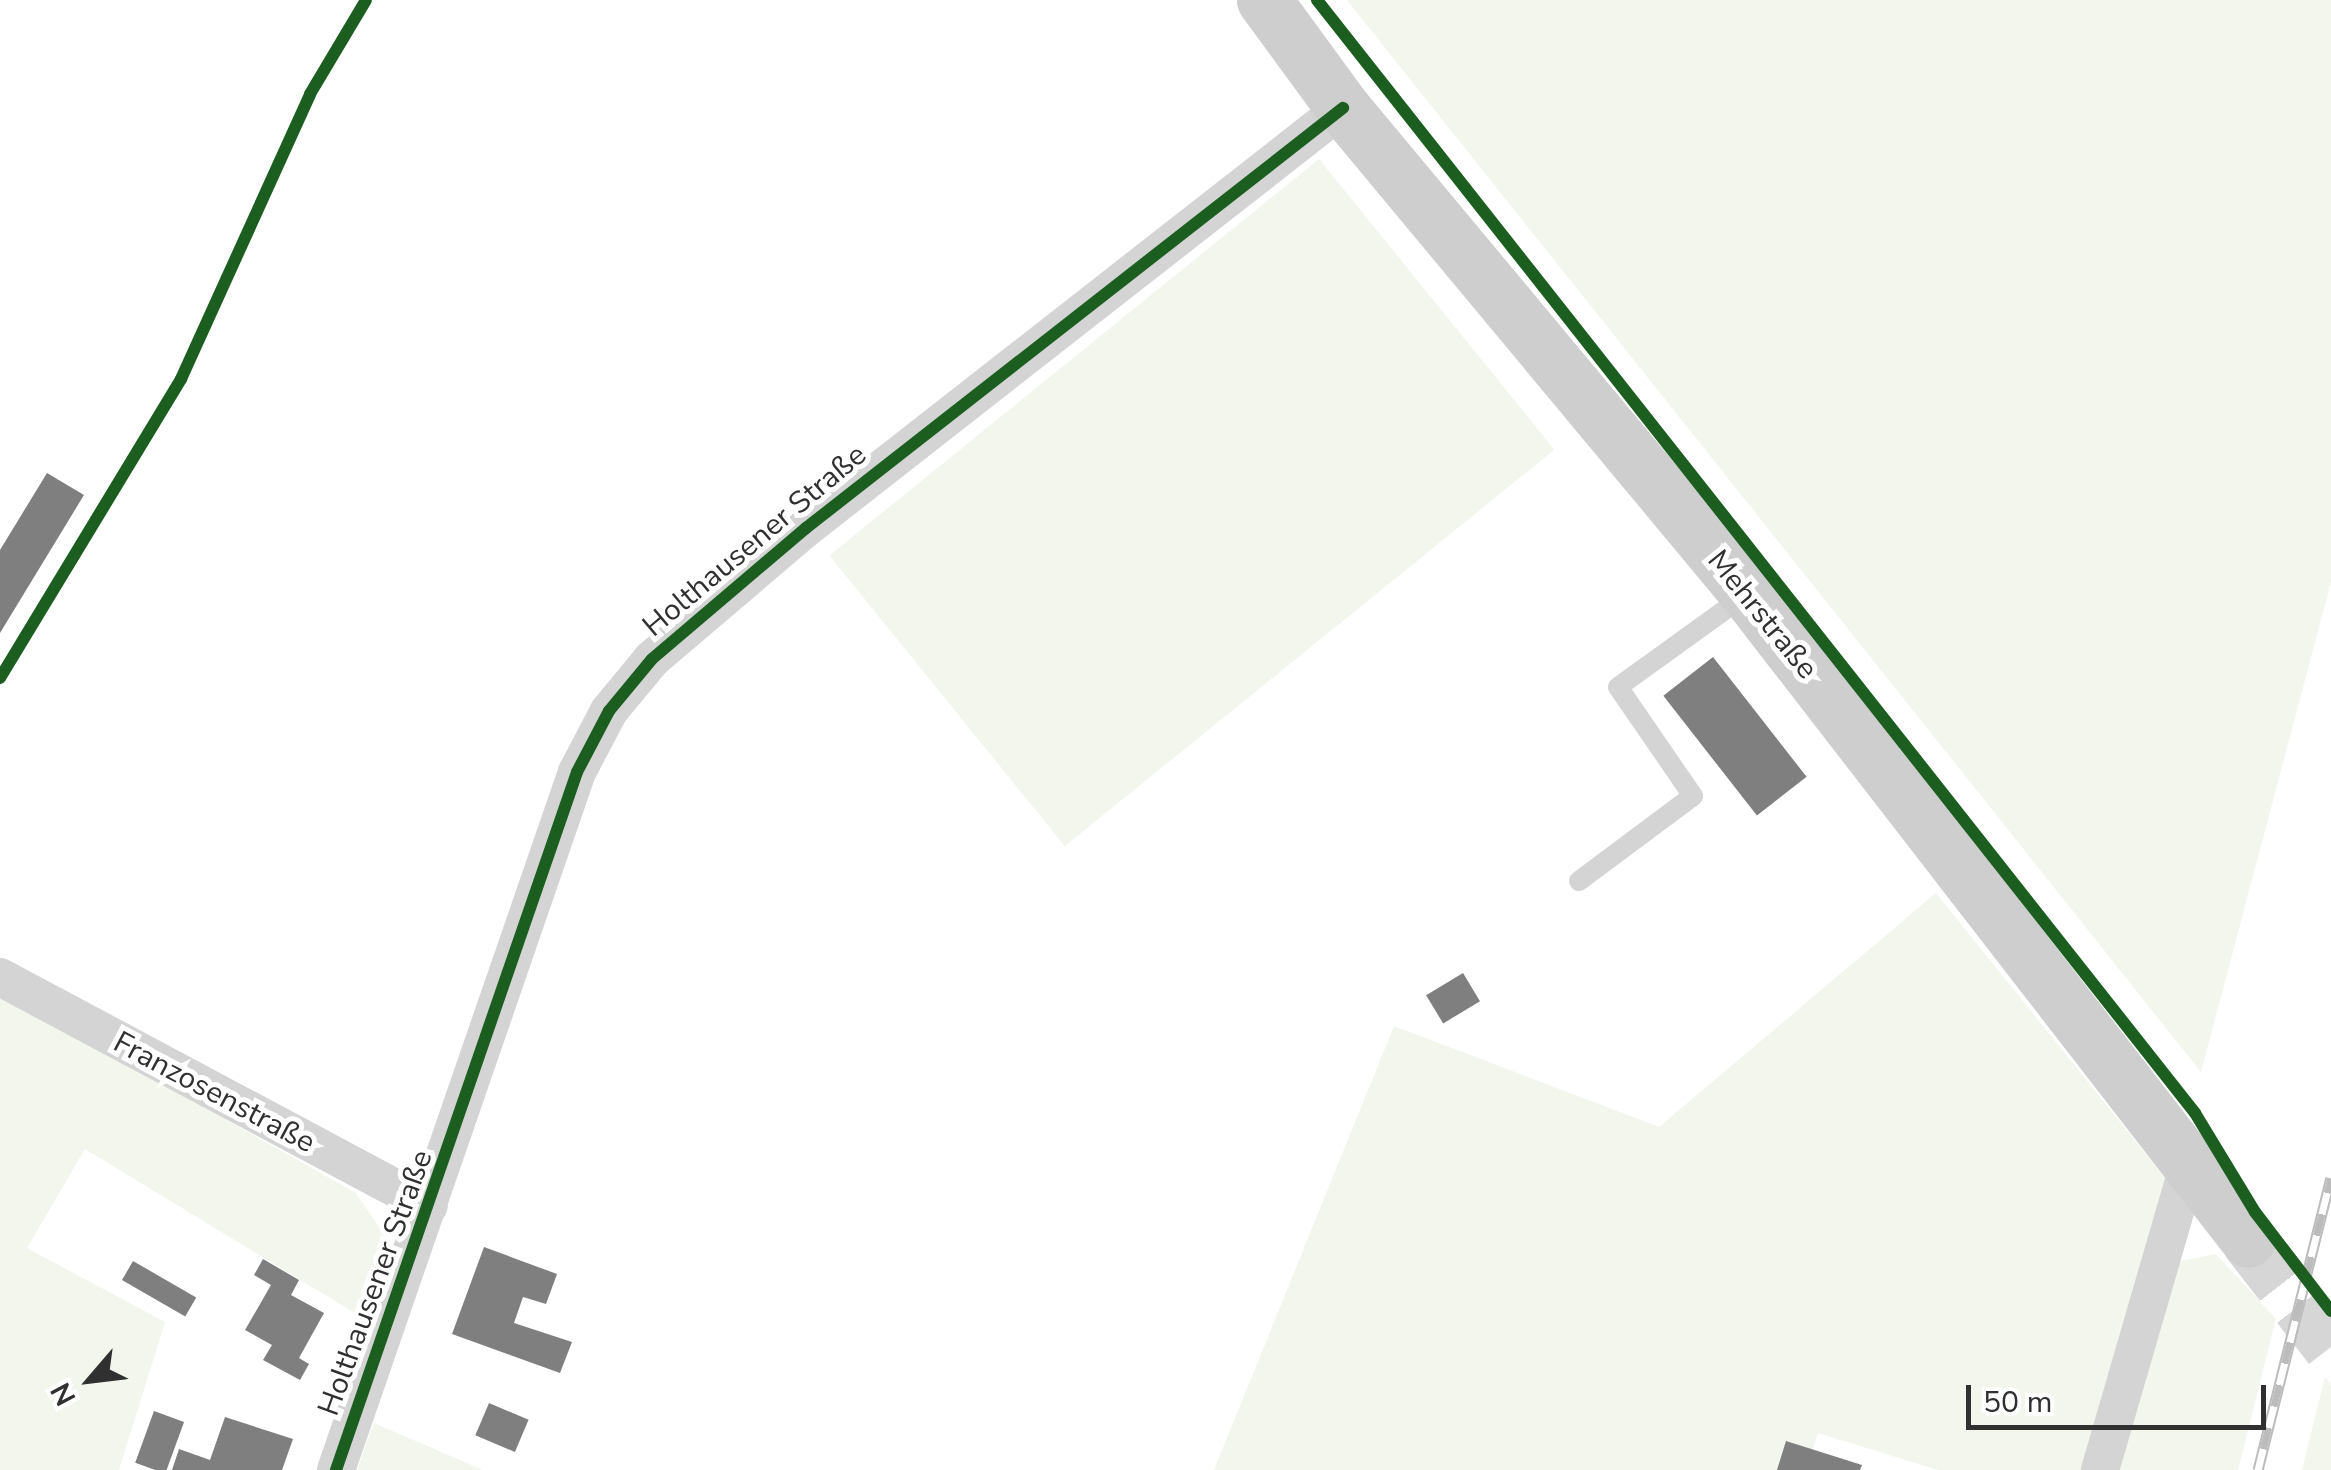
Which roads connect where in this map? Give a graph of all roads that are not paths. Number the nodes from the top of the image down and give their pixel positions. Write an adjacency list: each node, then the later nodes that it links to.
1 (1264, 0): 2 (street, Mehrstraße)
2 (1344, 108): 3 (street, Mehrstraße); 7 (street, Holthausener Straße)
3 (1747, 594): 4 (lane); 6 (street, Mehrstraße)
4 (1579, 881)
5 (0, 977): 7 (street, Franzosenstraße)
6 (2189, 1163): 8 (street, Mehrstraße); 10 (street)
7 (429, 1206): 9 (street, Holthausener Straße)
8 (2248, 1240)
9 (336, 1470)
10 (2100, 1470)

